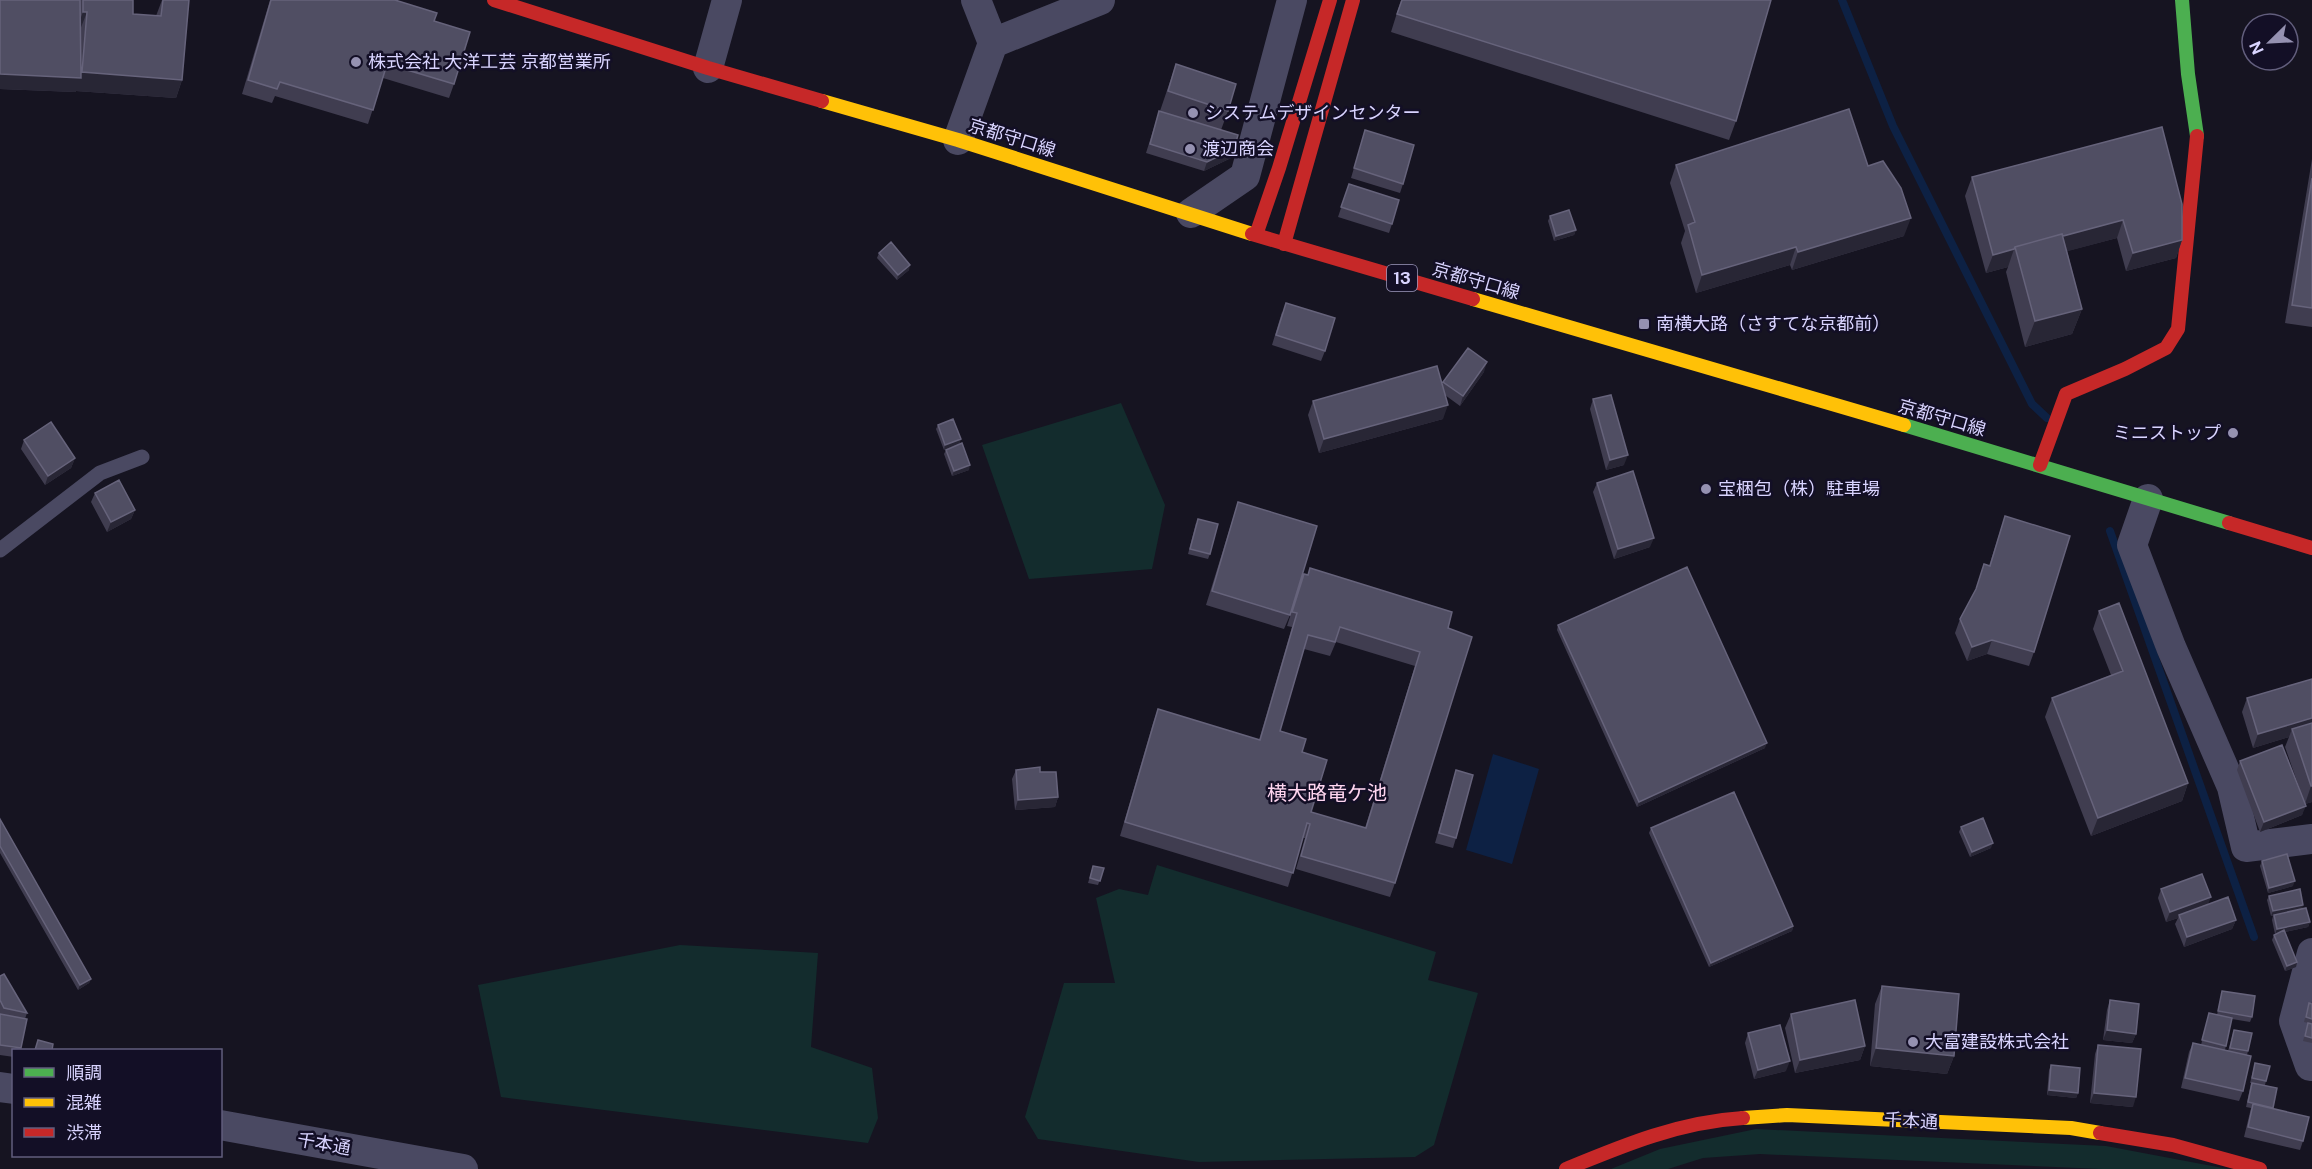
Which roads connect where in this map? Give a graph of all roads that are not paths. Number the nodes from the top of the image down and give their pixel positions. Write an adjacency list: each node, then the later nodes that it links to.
1 (494, 0): 9 (main road, 京都守口線 / 13)
2 (727, 0): 11 (street)
3 (976, 0): 10 (street)
4 (1100, 0): 10 (street)
5 (1292, 0): 13 (street)
6 (1330, 0): 14 (main road)
7 (1353, 0): 15 (main road)
8 (2182, 0): 17 (main road)
9 (563, 10): 11 (main road, 京都守口線 / 13)
10 (993, 43): 12 (street)
11 (708, 68): 12 (main road, 京都守口線 / 13)
12 (958, 140): 13 (main road, 京都守口線 / 13)
13 (1191, 213): 14 (main road, 京都守口線 / 13)
14 (1256, 235): 15 (main road, 京都守口線 / 13)
15 (1284, 244): 17 (main road, 京都守口線 / 13)
16 (142, 457): 20 (lane)
17 (2040, 465): 18 (main road, 京都守口線 / 13)
18 (2148, 499): 19 (main road, 京都守口線 / 13); 21 (street)
19 (2312, 548)
20 (0, 550)
21 (2312, 839)
22 (2312, 953): 23 (street)
23 (2312, 1066)
24 (222, 1125): 25 (street, 千本通)
25 (463, 1169)
26 (1566, 1169): 27 (main road, 千本通)
27 (2260, 1169)

